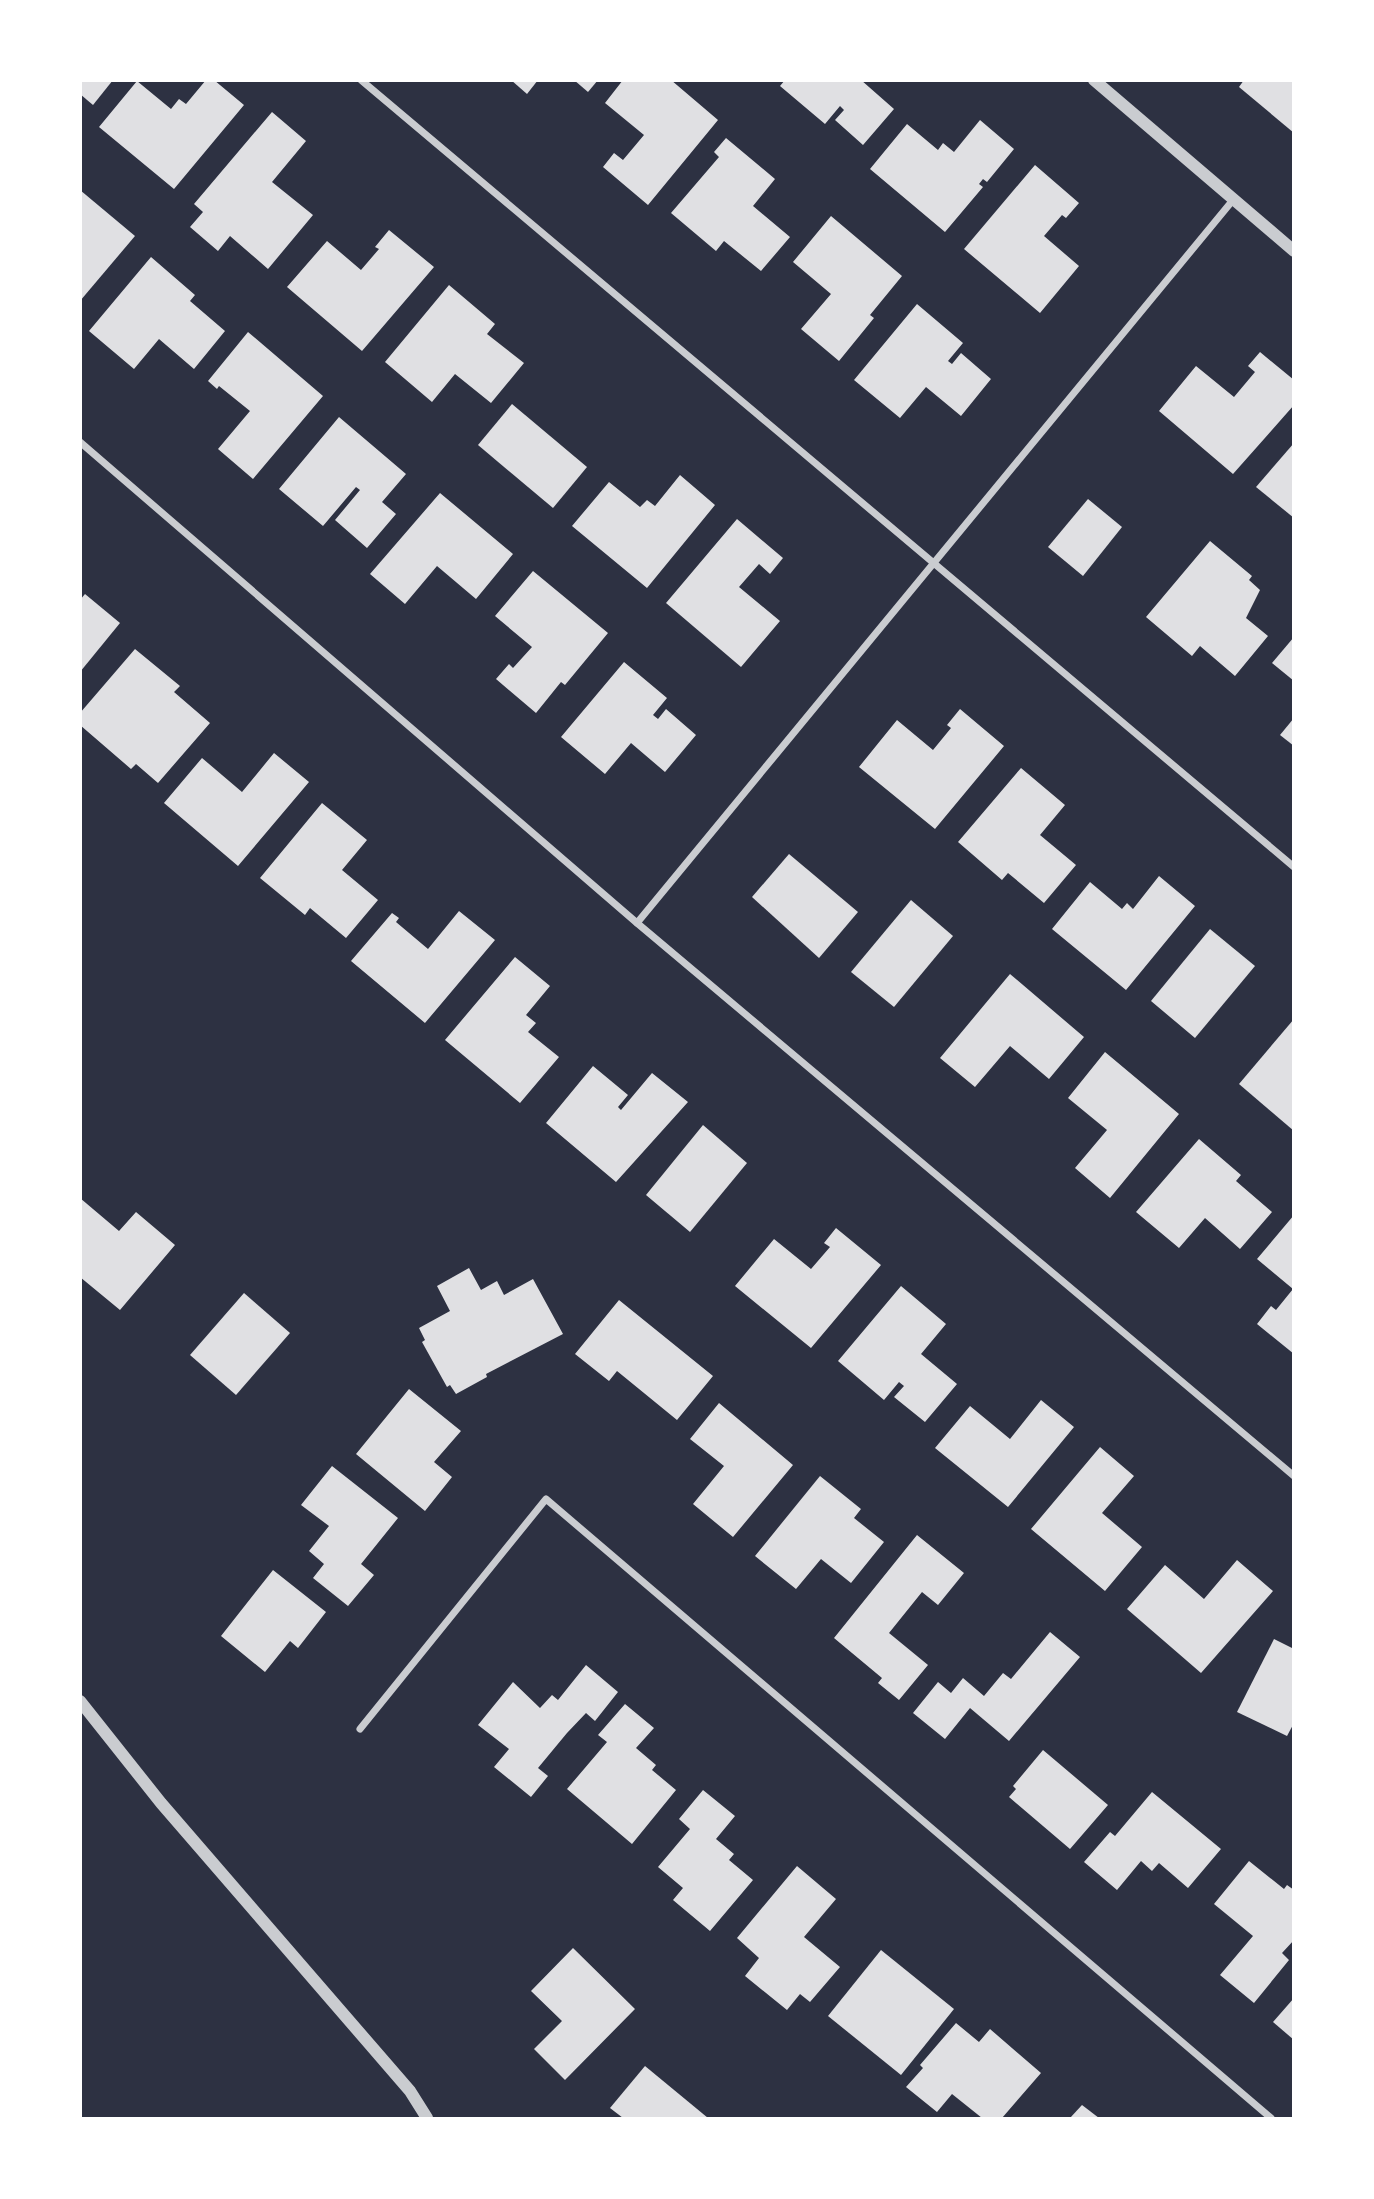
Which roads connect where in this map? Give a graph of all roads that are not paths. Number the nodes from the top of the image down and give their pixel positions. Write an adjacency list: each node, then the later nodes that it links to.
1 (361, 80): 6 (street)
2 (1094, 80): 3 (street)
3 (1233, 200): 4 (street); 6 (street)
4 (1293, 251)
5 (80, 442): 8 (street)
6 (935, 564): 7 (street); 8 (street)
7 (1293, 867)
8 (637, 923): 9 (street)
9 (1293, 1476)
10 (80, 1701): 12 (street)
11 (360, 1729): 13 (street)
12 (427, 2119)
13 (1271, 2119)

